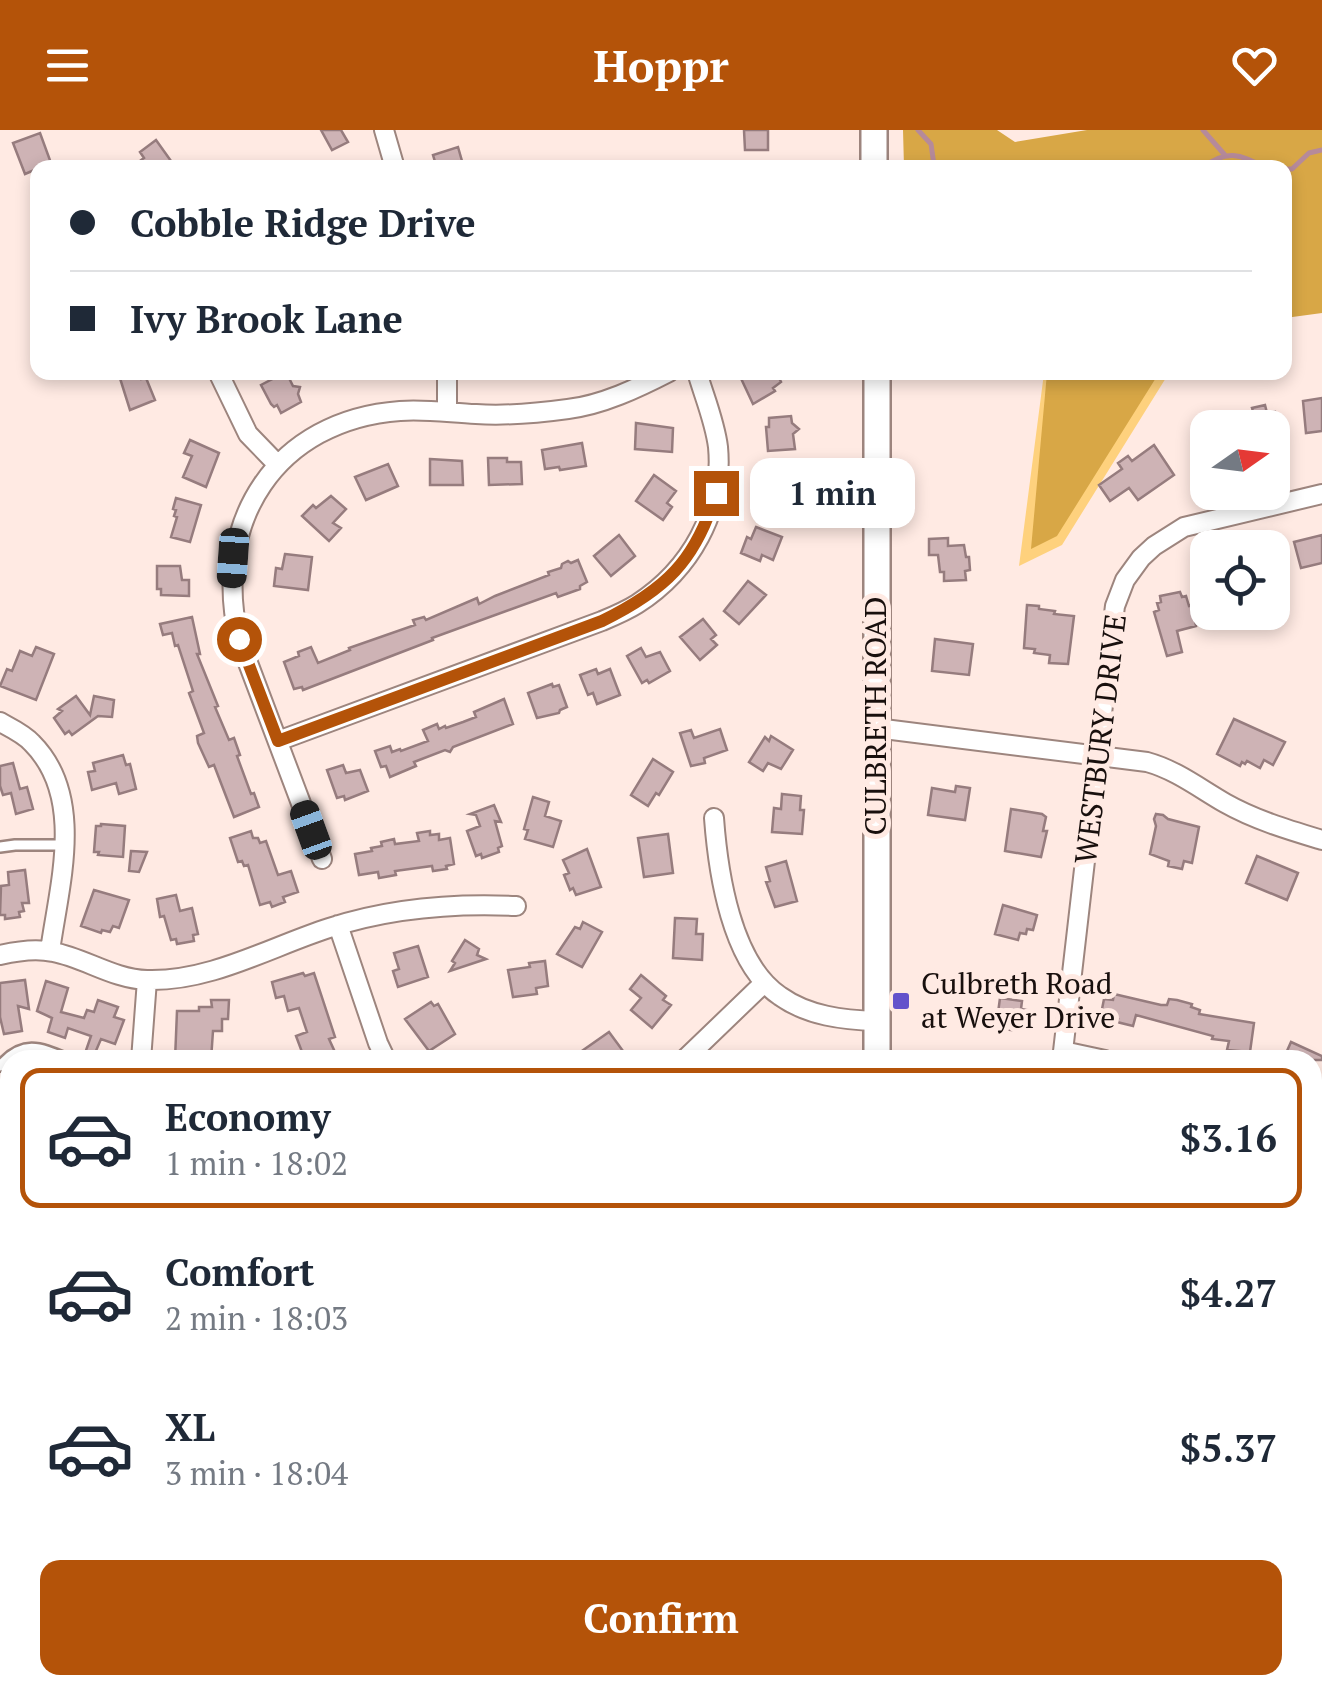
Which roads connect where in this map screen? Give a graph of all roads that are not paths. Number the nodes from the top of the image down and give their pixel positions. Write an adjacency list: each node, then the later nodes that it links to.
1 (384, 130): 3 (street)
2 (874, 130): 4 (street)
3 (393, 160)
4 (874, 160)
5 (222, 380): 11 (street)
6 (446, 380): 10 (street)
7 (653, 380): 10 (street)
8 (699, 380): 15 (street)
9 (877, 380): 14 (street, CULBRETH ROAD)
10 (447, 410): 11 (street)
11 (278, 466): 15 (street)
12 (1322, 494): 16 (street, WESTBURY DRIVE)
13 (0, 722): 19 (street)
14 (876, 728): 16 (street); 28 (street, CULBRETH ROAD)
15 (278, 741): 21 (street)
16 (1098, 756): 18 (street); 33 (street, WESTBURY DRIVE)
17 (714, 818): 27 (street)
18 (1322, 840)
19 (64, 845): 20 (lane); 24 (street)
20 (0, 847)
21 (322, 859)
22 (516, 906): 23 (street)
23 (338, 926): 26 (street); 30 (street)
24 (50, 951): 25 (street); 26 (street)
25 (0, 956)
26 (147, 980): 29 (street)
27 (764, 983): 28 (street); 31 (street)
28 (876, 1021): 32 (street, CULBRETH ROAD)
29 (142, 1050)
30 (381, 1050)
31 (694, 1050)
32 (877, 1050)
33 (1063, 1050)

